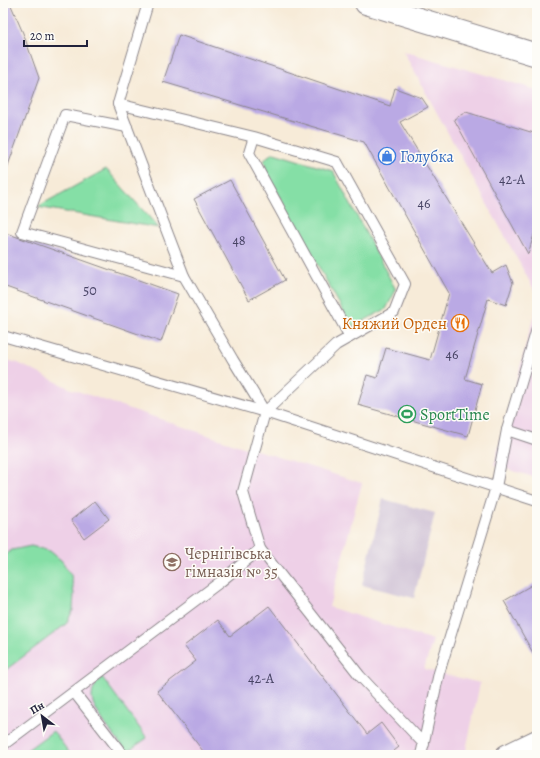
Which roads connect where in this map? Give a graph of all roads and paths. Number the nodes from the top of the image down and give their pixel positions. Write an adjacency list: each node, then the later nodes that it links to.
1 (148, 3): 4 (lane)
2 (366, 3): 3 (street)
3 (537, 55)
4 (118, 104): 5 (lane); 6 (lane)
5 (127, 127): 7 (lane); 7 (lane)
6 (254, 137): 10 (lane); 10 (lane)
7 (184, 276): 11 (lane)
8 (537, 329): 12 (lane)
9 (3, 336): 11 (lane)
10 (350, 338): 11 (lane)
11 (265, 412): 14 (lane); 16 (lane)
12 (507, 430): 13 (lane); 14 (lane)
13 (537, 440)
14 (496, 487): 15 (lane); 19 (lane)
15 (537, 501)
16 (260, 549): 17 (lane); 19 (lane)
17 (74, 692): 20 (lane); 21 (lane)
18 (537, 740): 23 (street)
19 (424, 744): 22 (lane)
20 (3, 745)
21 (123, 755)
22 (421, 755)
23 (506, 755)

